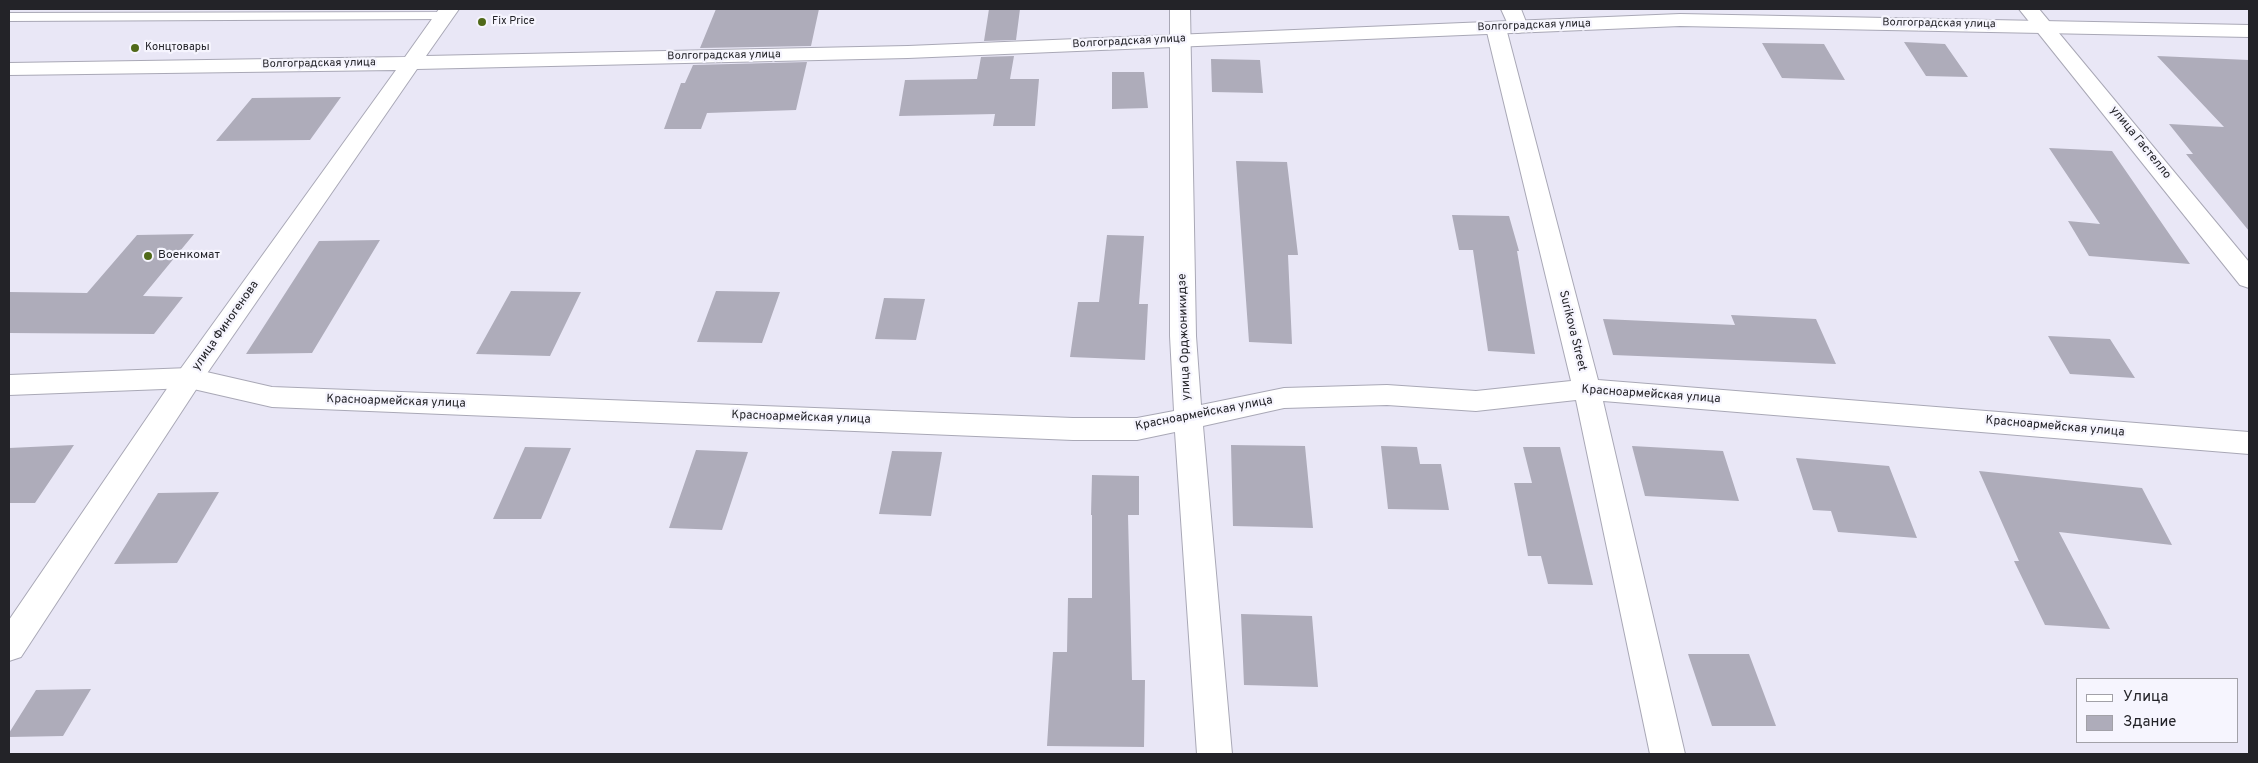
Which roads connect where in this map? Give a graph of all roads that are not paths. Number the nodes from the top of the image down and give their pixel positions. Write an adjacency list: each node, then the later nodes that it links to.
1 (1180, 9): 8 (street, улица Орджоникидзе)
2 (2029, 9): 6 (street, улица Гастелло)
3 (446, 12): 4 (lane); 9 (street, улица Финогенова)
4 (9, 17)
5 (1508, 21): 6 (street, Волгоградская улица); 8 (street, Волгоградская улица); 14 (street, Surikova Street)
6 (2044, 26): 7 (street, Волгоградская улица); 11 (street, улица Гастелло)
7 (2249, 31)
8 (1180, 39): 9 (street, Волгоградская улица); 15 (street, улица Орджоникидзе)
9 (412, 63): 10 (street, Волгоградская улица); 12 (street, улица Финогенова)
10 (9, 69)
11 (2249, 279)
12 (189, 378): 13 (street, Красноармейская улица); 15 (street, Красноармейская улица); 17 (street, улица Финогенова)
13 (9, 385)
14 (1587, 388): 15 (street, Красноармейская улица); 16 (street, Красноармейская улица); 19 (street, Surikova Street)
15 (1188, 417): 18 (street, улица Орджоникидзе)
16 (2249, 443)
17 (9, 646)
18 (1214, 754)
19 (1667, 754)

